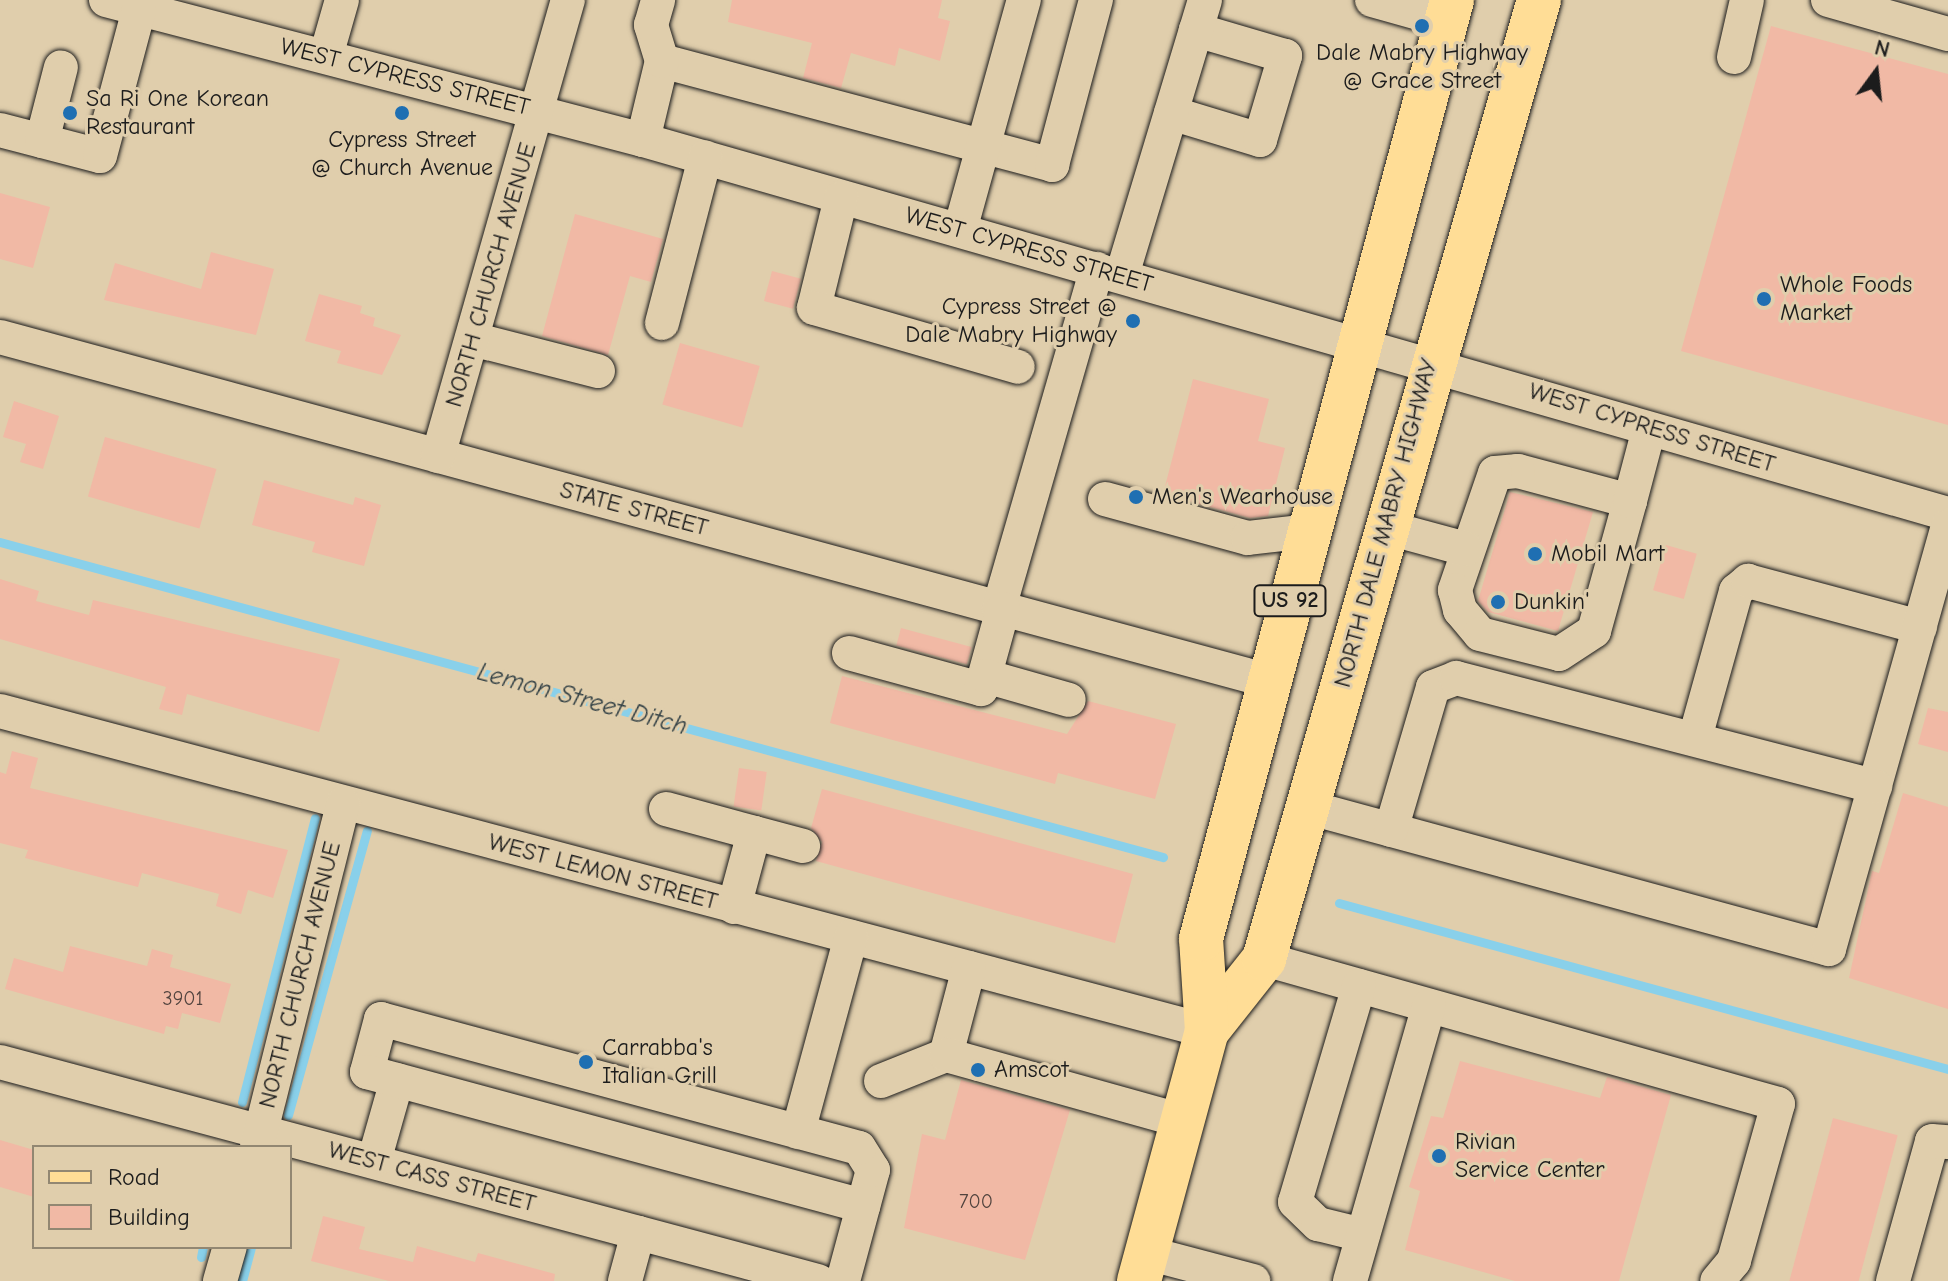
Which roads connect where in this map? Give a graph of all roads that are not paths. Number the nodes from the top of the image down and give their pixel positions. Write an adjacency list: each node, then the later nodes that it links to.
1 (106, 0): 11 (street, WEST CYPRESS STREET)
2 (342, 0): 15 (street)
3 (568, 0): 19 (street, NORTH CHURCH AVENUE)
4 (658, 0): 17 (street)
5 (1024, 0): 24 (street)
6 (1096, 0): 24 (street)
7 (1372, 0): 12 (street)
8 (1539, 0): 33 (main road, NORTH DALE MABRY HIGHWAY / US 92)
9 (1747, 0): 16 (street)
10 (1828, 0): 14 (street)
11 (139, 9): 15 (street, WEST CYPRESS STREET); 23 (street)
12 (1450, 10): 32 (main road, NORTH DALE MABRY HIGHWAY / US 92)
13 (1201, 15): 20 (street); 20 (street)
14 (1948, 34)
15 (326, 56): 19 (street, WEST CYPRESS STREET)
16 (1734, 57)
17 (662, 61): 22 (street); 24 (street)
18 (61, 67): 23 (street)
19 (539, 112): 22 (street, WEST CYPRESS STREET); 31 (street, NORTH CHURCH AVENUE)
20 (1171, 113): 28 (street)
21 (0, 130): 23 (street)
22 (643, 140): 25 (street, WEST CYPRESS STREET)
23 (42, 141)
24 (983, 147): 27 (street)
25 (705, 158): 26 (street, WEST CYPRESS STREET); 29 (street)
26 (841, 198): 27 (street, WEST CYPRESS STREET); 34 (street)
27 (960, 230): 28 (street, WEST CYPRESS STREET)
28 (1109, 272): 32 (street, WEST CYPRESS STREET); 45 (street)
29 (662, 323)
30 (0, 337): 37 (street, STATE STREET)
31 (472, 339): 35 (street); 37 (street, NORTH CHURCH AVENUE)
32 (1358, 342): 33 (street, WEST CYPRESS STREET); 43 (main road, NORTH DALE MABRY HIGHWAY / US 92)
33 (1430, 362): 36 (street, WEST CYPRESS STREET); 42 (main road, NORTH DALE MABRY HIGHWAY / US 92)
34 (1018, 367)
35 (598, 371)
36 (1649, 429): 39 (street); 40 (street, WEST CYPRESS STREET)
37 (438, 456): 45 (street, STATE STREET)
38 (1105, 499): 43 (street)
39 (1630, 501): 44 (street); 44 (street)
40 (1948, 514)
41 (1948, 526): 46 (street)
42 (1385, 527): 44 (street); 55 (main road, NORTH DALE MABRY HIGHWAY / US 92)
43 (1309, 531): 49 (main road, NORTH DALE MABRY HIGHWAY / US 92)
44 (1466, 549)
45 (1001, 608): 48 (street); 49 (street, STATE STREET)
46 (1932, 609): 52 (street); 53 (street)
47 (849, 653): 48 (street)
48 (985, 676): 50 (street)
49 (1269, 681): 66 (main road, NORTH DALE MABRY HIGHWAY / US 92)
50 (1069, 700)
51 (0, 711): 54 (street, WEST LEMON STREET)
52 (1695, 738): 53 (street); 57 (street)
53 (1875, 786): 57 (street)
54 (343, 804): 60 (street, WEST LEMON STREET); 73 (street, NORTH CHURCH AVENUE)
55 (1307, 807): 57 (street); 62 (main road, NORTH DALE MABRY HIGHWAY / US 92)
56 (666, 809): 58 (street)
57 (1391, 830)
58 (754, 833): 59 (street); 60 (street)
59 (803, 846)
60 (734, 907): 61 (street, WEST LEMON STREET)
61 (851, 937): 63 (street, WEST LEMON STREET); 72 (street)
62 (1264, 959): 64 (street); 66 (main road, NORTH DALE MABRY HIGHWAY / US 92)
63 (969, 968): 66 (street, WEST LEMON STREET); 67 (street)
64 (1359, 986): 65 (street); 80 (street)
65 (1429, 1006): 80 (street); 89 (street)
66 (1207, 1031): 71 (main road, NORTH DALE MABRY HIGHWAY / US 92)
67 (946, 1055): 70 (street); 71 (street)
68 (0, 1062): 73 (street, WEST CASS STREET)
69 (397, 1080): 72 (street); 77 (street); 78 (street)
70 (881, 1081)
71 (1182, 1121): 82 (main road, NORTH DALE MABRY HIGHWAY / US 92)
72 (798, 1132): 78 (street)
73 (259, 1139): 75 (street, WEST CASS STREET)
74 (1948, 1142): 90 (street)
75 (290, 1145)
76 (292, 1145): 77 (street, WEST CASS STREET)
77 (374, 1161): 79 (street, WEST CASS STREET)
78 (863, 1206): 86 (street)
79 (638, 1233): 84 (street); 85 (street, WEST CASS STREET)
80 (1363, 1235): 88 (street)
81 (229, 1249): 83 (street)
82 (1143, 1267): 87 (street)
83 (220, 1281)
84 (625, 1281)
85 (818, 1281)
86 (843, 1281)
87 (1253, 1281)
88 (1350, 1281)
89 (1717, 1281)
90 (1893, 1281)

